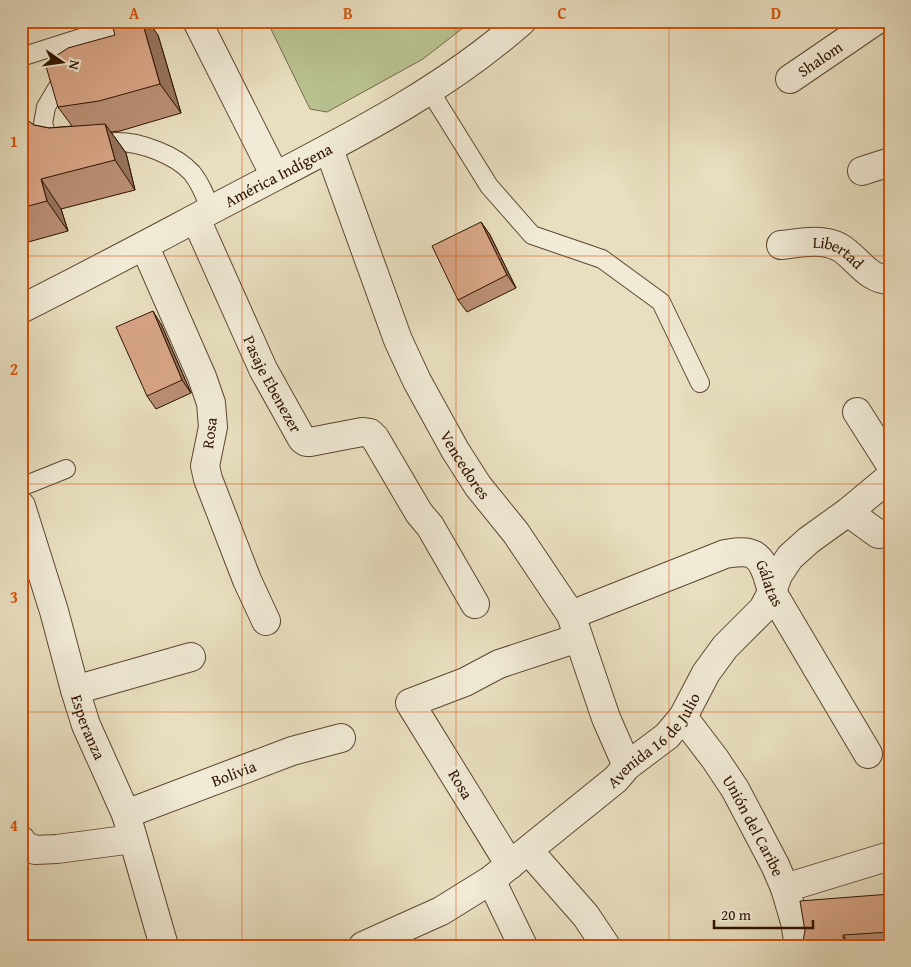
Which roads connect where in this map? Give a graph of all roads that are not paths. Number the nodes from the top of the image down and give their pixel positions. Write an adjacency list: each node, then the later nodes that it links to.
1 (134, 21): 5 (lane)
2 (197, 21): 12 (street)
3 (522, 21): 8 (street, América Indígena)
4 (875, 21): 7 (street, Shalom)
5 (21, 56)
6 (80, 72): 13 (lane)
7 (790, 79)
8 (430, 91): 9 (street, América Indígena); 18 (lane)
9 (329, 149): 12 (street, América Indígena); 30 (street, Vencedores)
10 (890, 162): 11 (street)
11 (862, 171)
12 (275, 176): 13 (street, América Indígena)
13 (204, 215): 15 (street, América Indígena); 28 (street, Pasaje Ebenezer)
14 (781, 246): 16 (street, Libertad)
15 (145, 247): 17 (street, América Indígena); 29 (street, Rosa)
16 (890, 280)
17 (21, 309)
18 (700, 383)
19 (858, 412): 20 (street)
20 (890, 464)
21 (66, 469): 23 (lane)
22 (890, 477): 25 (street, Avenida 16 de Julio)
23 (21, 487)
24 (21, 506): 32 (street, Esperanza)
25 (848, 512): 26 (street); 27 (street, Avenida 16 de Julio)
26 (886, 541)
27 (772, 592): 30 (street, Gálatas); 33 (street, Avenida 16 de Julio); 35 (street, Gálatas)
28 (475, 604)
29 (266, 621)
30 (574, 627): 36 (street, Vencedores); 40 (street, Rosa)
31 (191, 656): 32 (street)
32 (75, 690): 37 (street, Esperanza)
33 (683, 717): 36 (street, Avenida 16 de Julio); 41 (street, Unión del Caribe)
34 (342, 738): 37 (street, Bolivia)
35 (868, 754)
36 (627, 766): 40 (street, Avenida 16 de Julio)
37 (130, 826): 38 (street, Bolivia); 43 (street, Esperanza)
38 (21, 840)
39 (890, 856): 41 (street)
40 (510, 866): 42 (street, Avenida 16 de Julio); 44 (street); 45 (street)
41 (785, 888): 46 (street, Unión del Caribe)
42 (375, 943)
43 (164, 946)
44 (523, 946)
45 (606, 946)
46 (799, 946)

